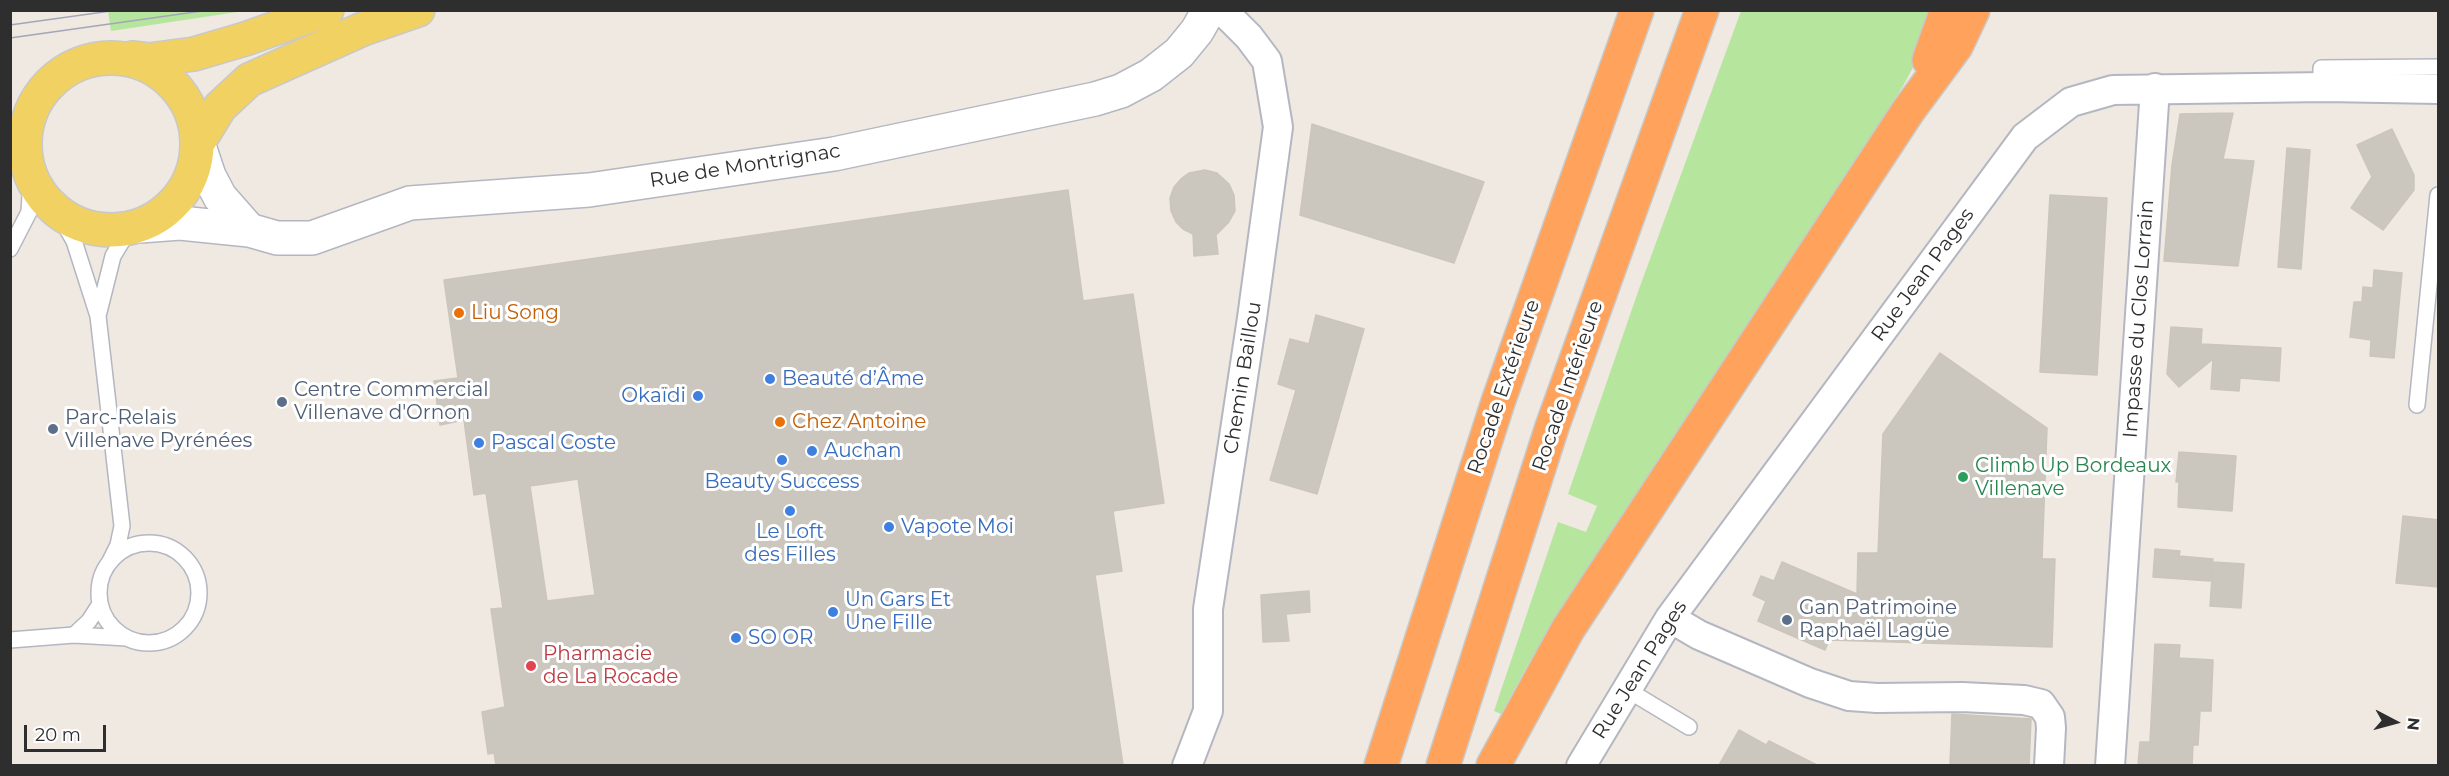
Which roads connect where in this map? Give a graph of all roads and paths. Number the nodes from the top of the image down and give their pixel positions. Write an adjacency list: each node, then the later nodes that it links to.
1 (327, 10): 9 (main road)
2 (418, 10): 17 (main road)
3 (1209, 10): 22 (main road, Rue de Montrignac)
4 (1216, 10): 36 (street, Chemin Baillou)
5 (1637, 10): 37 (highway, Rocade Extérieure)
6 (1702, 10): 38 (highway, Rocade Intérieure)
7 (1947, 10): 16 (highway)
8 (1973, 10): 16 (highway)
9 (118, 57): 11 (main road); 17 (main road)
10 (2439, 66): 12 (lane)
11 (67, 69): 15 (main road); 18 (main road)
12 (2320, 87): 13 (street, Rue Jean Pages); 14 (street, Rue Jean Pages)
13 (2155, 88): 30 (street, Rue Jean Pages); 42 (street, Impasse du Clos Lorrain)
14 (2439, 89)
15 (10, 101)
16 (1908, 111): 39 (highway)
17 (198, 143): 21 (main road); 22 (main road)
18 (21, 168): 20 (main road); 23 (lane)
19 (2439, 195): 25 (lane)
20 (59, 215): 21 (main road); 24 (lane)
21 (135, 227): 22 (main road, Rue de Montrignac); 24 (lane)
22 (249, 230)
23 (10, 249)
24 (98, 316): 26 (lane)
25 (2416, 405)
26 (122, 526): 27 (lane); 28 (lane)
27 (152, 543): 28 (lane); 32 (lane)
28 (110, 561): 29 (lane)
29 (100, 604): 31 (lane); 32 (lane)
30 (1670, 618): 34 (street, Rue Jean Pages); 41 (street)
31 (74, 635): 32 (lane); 33 (lane)
32 (127, 638)
33 (10, 640)
34 (1626, 689): 35 (lane); 40 (street, Rue Jean Pages)
35 (1689, 727)
36 (1187, 765)
37 (1381, 765)
38 (1443, 765)
39 (1493, 765)
40 (1581, 765)
41 (2049, 765)
42 (2110, 765)

